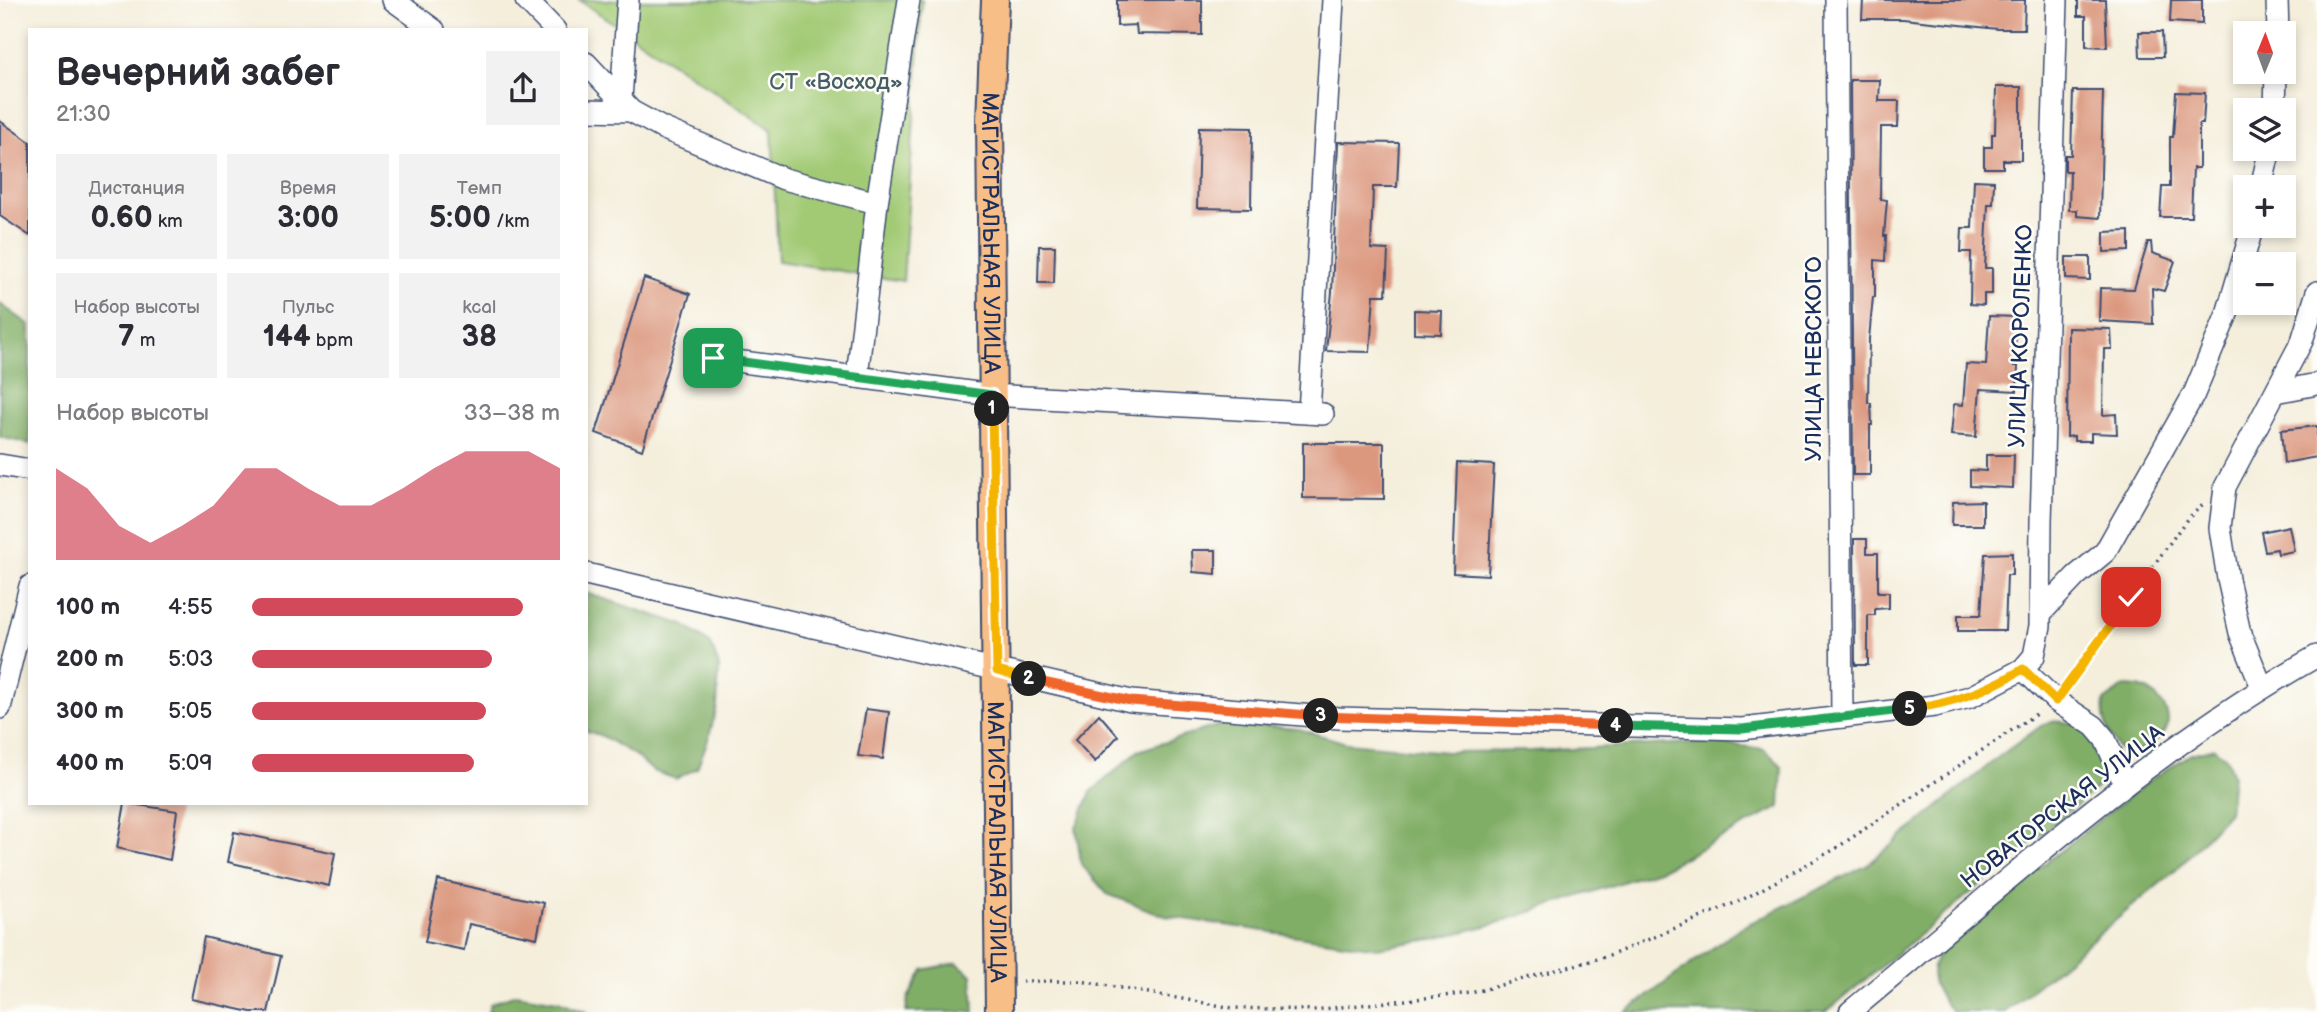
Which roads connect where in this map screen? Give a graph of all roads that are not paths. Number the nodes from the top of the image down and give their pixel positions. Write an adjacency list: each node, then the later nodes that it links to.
1 (393, 0): 11 (street)
2 (526, 0): 12 (street)
3 (628, 0): 14 (street)
4 (909, 0): 16 (street)
5 (995, 0): 23 (main road, МАГИСТРАЛЬНАЯ УЛИЦА)
6 (1333, 0): 23 (street)
7 (1836, 0): 34 (street, УЛИЦА НЕВСКОГО)
8 (2057, 0): 28 (street, УЛИЦА КОРОЛЕНКО)
9 (2277, 0): 10 (street)
10 (2278, 21)
11 (431, 28)
12 (553, 28)
13 (588, 66): 14 (street)
14 (626, 105): 15 (street); 16 (street)
15 (588, 110)
16 (877, 203): 20 (street)
17 (2249, 238): 28 (street)
18 (2317, 292): 22 (street)
19 (713, 358): 20 (street)
20 (857, 377): 23 (street)
21 (2317, 384): 22 (street)
22 (2276, 392): 32 (street)
23 (992, 395): 31 (main road, МАГИСТРАЛЬНАЯ УЛИЦА)
24 (0, 465): 25 (street)
25 (28, 470)
26 (588, 574): 31 (street)
27 (28, 594): 33 (street)
28 (2040, 614): 30 (street, УЛИЦА КОРОЛЕНКО)
29 (2317, 656): 32 (street, НОВАТОРСКАЯ УЛИЦА)
30 (2023, 669): 34 (street); 35 (street)
31 (997, 671): 34 (street); 36 (main road, МАГИСТРАЛЬНАЯ УЛИЦА)
32 (2262, 687): 35 (street, НОВАТОРСКАЯ УЛИЦА)
33 (0, 708)
34 (1842, 717)
35 (2125, 785): 37 (street, НОВАТОРСКАЯ УЛИЦА)
36 (999, 1012)
37 (1850, 1012)

